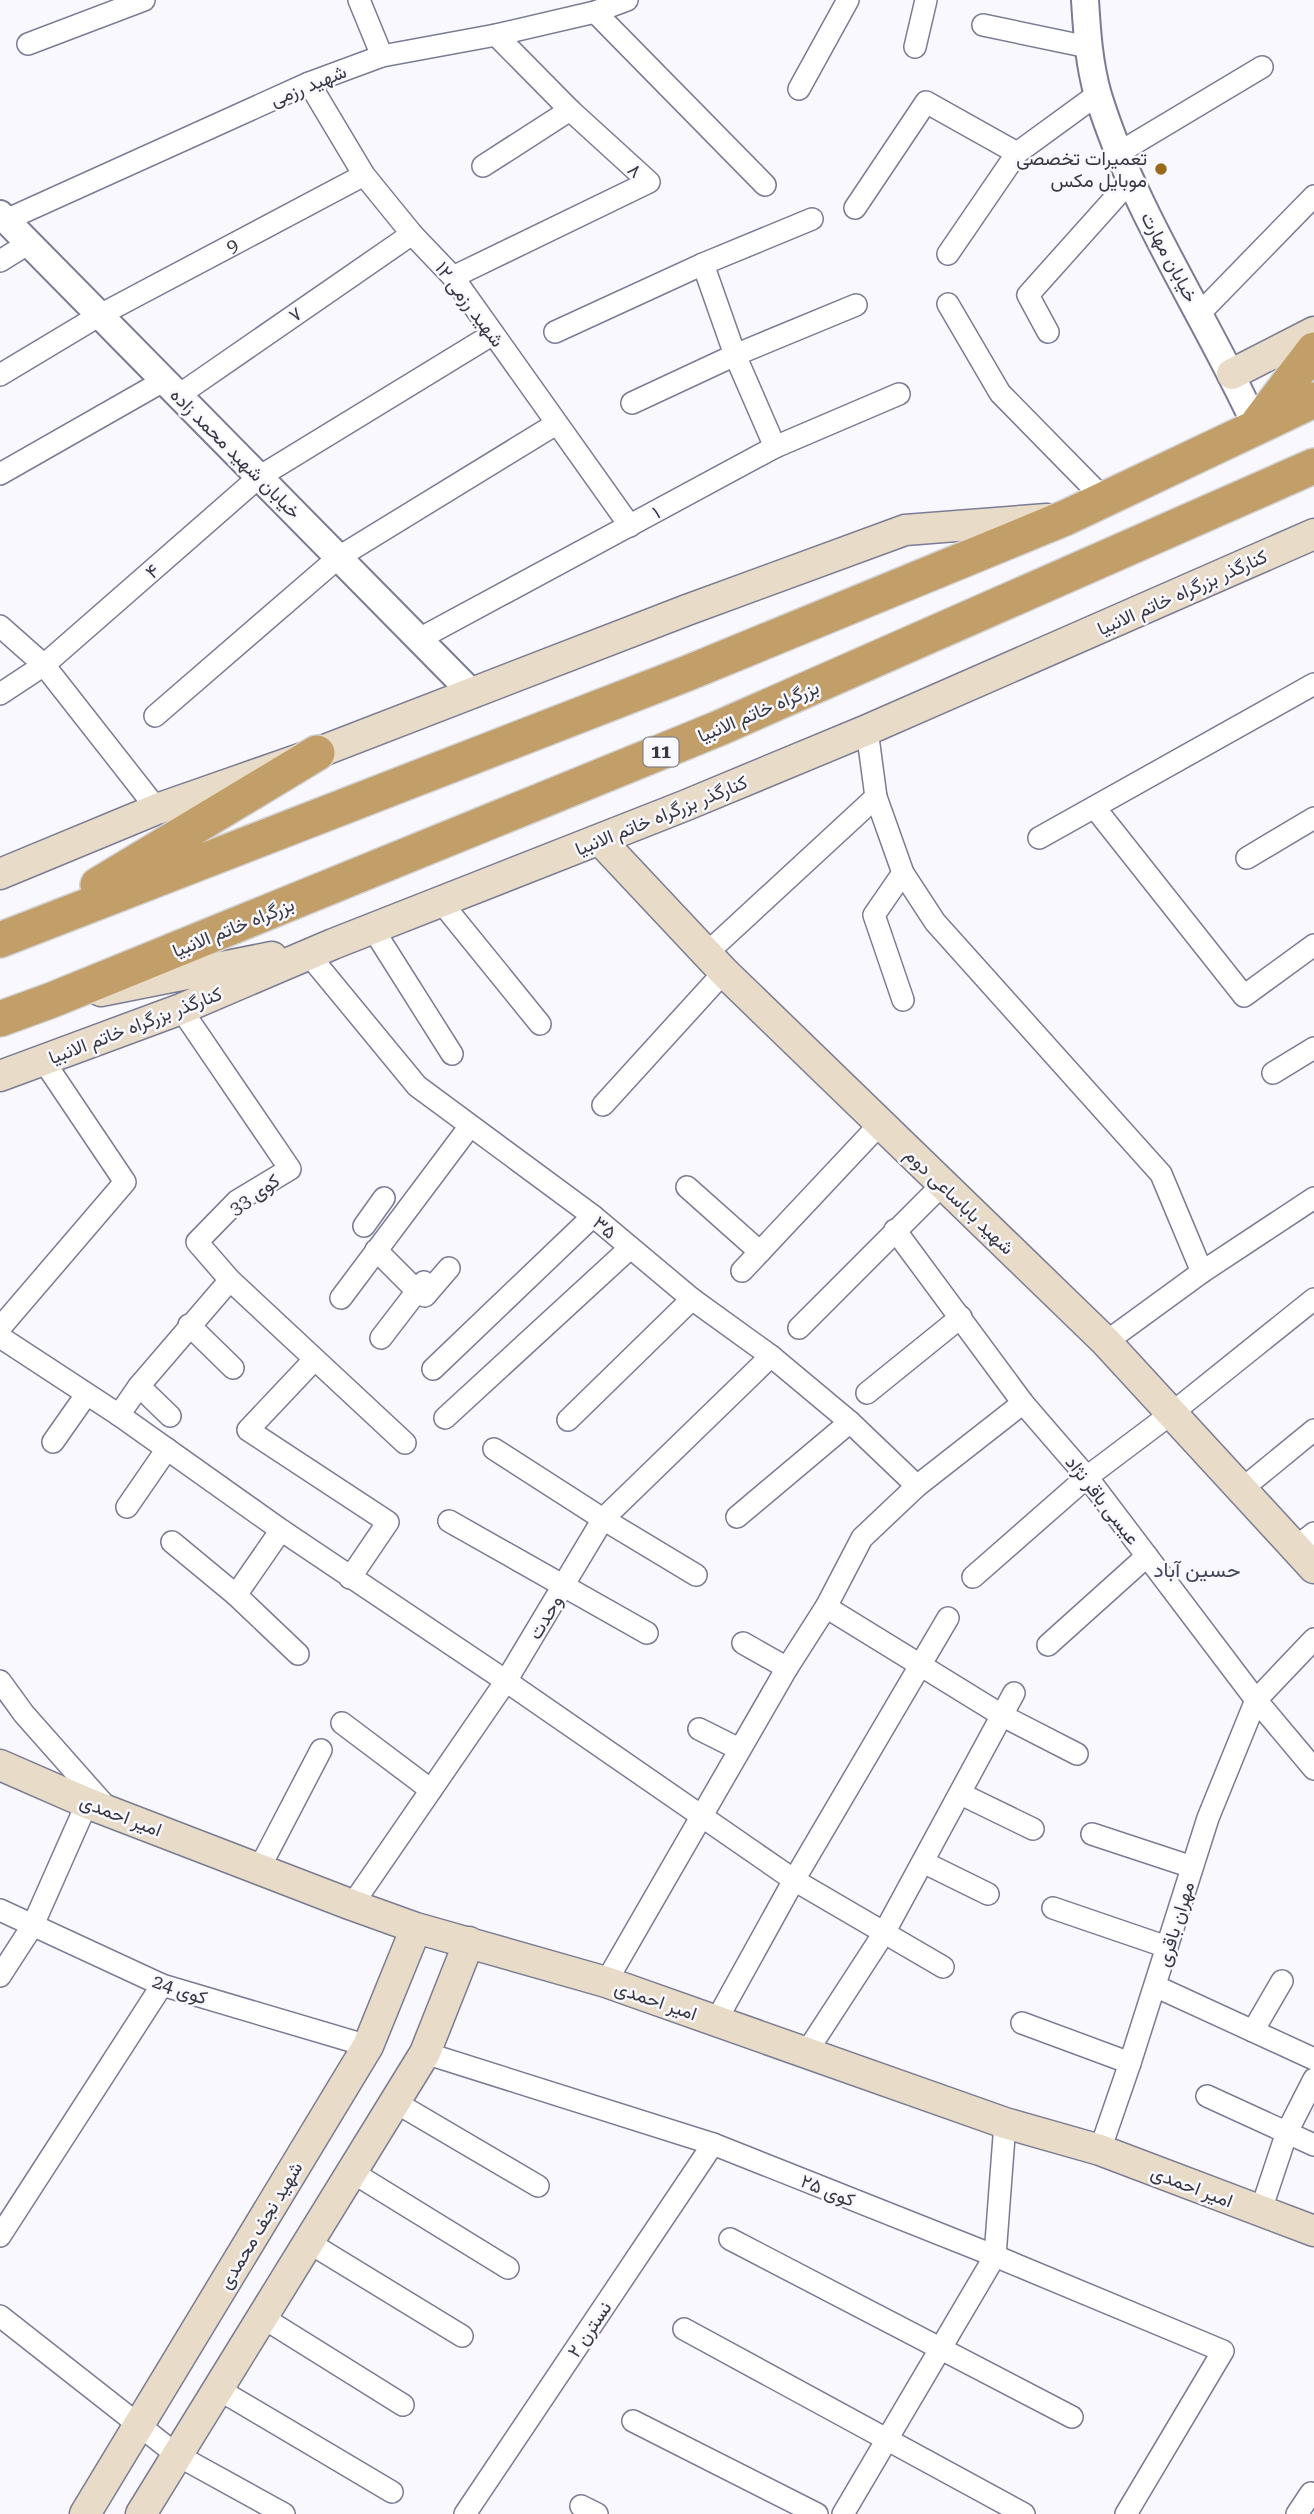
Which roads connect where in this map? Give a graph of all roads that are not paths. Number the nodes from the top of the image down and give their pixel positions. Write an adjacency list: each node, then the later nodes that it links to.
1 (144, 0): 10 (street)
2 (359, 0): 13 (street)
3 (627, 0): 7 (street, شهید رزمی)
4 (848, 0): 16 (street)
5 (926, 0): 11 (street)
6 (1085, 0): 12 (street, خیابان مهارت)
7 (595, 12): 9 (street, شهید رزمی); 24 (street)
8 (983, 25): 12 (street)
9 (496, 35): 13 (street, شهید رزمی); 18 (street, ۸)
10 (28, 44)
11 (915, 47)
12 (1088, 47): 17 (street, خیابان مهارت)
13 (382, 56): 15 (street, شهید رزمی)
14 (1262, 67): 19 (street)
15 (309, 83): 22 (street, شهید رزمی ۱۲); 27 (street, شهید رزمی)
16 (799, 89)
17 (1098, 94): 19 (street, خیابان مهارت); 20 (street)
18 (570, 110): 21 (street); 34 (street, ۸)
19 (1120, 152): 23 (street, خیابان مهارت)
20 (1017, 153): 26 (street); 31 (street)
21 (483, 166)
22 (364, 175): 29 (street, شهید رزمی ۱۲); 38 (street, 9)
23 (1130, 181): 37 (street, خیابان مهارت); 40 (street)
24 (765, 185)
25 (1314, 196): 37 (street)
26 (855, 208)
27 (3, 217): 30 (street, خیابان شهید محمد زاده)
28 (812, 219): 33 (street)
29 (412, 234): 34 (street, شهید رزمی ۱۲); 47 (street, ۷)
30 (29, 243): 32 (street); 38 (street, خیابان شهید محمد زاده)
31 (948, 254)
32 (0, 261)
33 (703, 264): 39 (street); 44 (street)
34 (453, 277): 42 (street, شهید رزمی ۱۲)
35 (948, 304): 57 (street)
36 (856, 305): 44 (street)
37 (1200, 313): 45 (street, خیابان مهارت)
38 (100, 315): 46 (street); 47 (street, خیابان شهید محمد زاده)
39 (555, 332)
40 (1048, 332)
41 (1314, 332): 45 (main road)
42 (493, 334): 51 (street, شهید رزمی ۱۲); 56 (street, ۴)
43 (1314, 350): 52 (highway)
44 (735, 355): 50 (street); 53 (street)
45 (1232, 374): 52 (street, خیابان مهارت)
46 (0, 375)
47 (172, 388): 55 (street, ۷); 56 (street, خیابان شهید محمد زاده)
48 (899, 394): 53 (street, ۱)
49 (1314, 400): 52 (highway)
50 (632, 403)
51 (556, 424): 59 (street, شهید رزمی ۱۲); 61 (street)
52 (1256, 426): 57 (highway)
53 (775, 447): 59 (street, ۱)
54 (1314, 466): 86 (highway, بزرگراه خاتم الانبیا / 11)
55 (0, 474)
56 (259, 477): 61 (street, خیابان شهید محمد زاده); 64 (street, ۴)
57 (1104, 499): 58 (highway)
58 (1065, 518): 67 (main road); 82 (highway)
59 (630, 526): 63 (street, ۱)
60 (1312, 539): 69 (main road, کنارگذر بزرگراه خاتم الانبیا)
61 (339, 558): 63 (street, خیابان شهید محمد زاده); 68 (street)
62 (0, 626): 64 (street)
63 (419, 639): 67 (street, خیابان شهید محمد زاده)
64 (44, 665): 66 (street, ۴); 73 (street)
65 (1314, 684): 72 (street)
66 (0, 694)
67 (472, 694): 70 (main road)
68 (155, 716)
69 (867, 730): 71 (street); 76 (main road, کنارگذر بزرگراه خاتم الانبیا)
70 (317, 753): 73 (main road); 82 (highway)
71 (876, 797): 78 (street); 85 (street)
72 (1095, 808): 75 (street); 83 (street)
73 (157, 809): 79 (main road)
74 (1314, 818): 77 (street)
75 (1039, 838)
76 (600, 840): 80 (main road, کنارگذر بزرگراه خاتم الانبیا); 85 (main road, شهید باباساعی دوم)
77 (1247, 858)
78 (903, 873): 87 (street); 110 (street)
79 (0, 874)
80 (441, 902): 81 (main road, کنارگذر بزرگراه خاتم الانبیا); 90 (street)
81 (373, 929): 84 (main road, کنارگذر بزرگراه خاتم الانبیا); 92 (street)
82 (8, 937)
83 (1314, 945)
84 (321, 950): 86 (main road); 88 (main road, کنارگذر بزرگراه خاتم الانبیا); 98 (street, ۳۵)
85 (715, 962): 96 (street); 97 (main road, شهید باباساعی دوم)
86 (52, 1000): 89 (highway, بزرگراه خاتم الانبیا / 11)
87 (903, 1000)
88 (181, 1009): 93 (main road, کنارگذر بزرگراه خاتم الانبیا); 111 (street, کوی 33)
89 (0, 1019)
90 (540, 1024)
91 (1314, 1048): 94 (street)
92 (452, 1054)
93 (43, 1060): 95 (main road, کنارگذر بزرگراه خاتم الانبیا); 118 (street)
94 (1273, 1073)
95 (0, 1076)
96 (603, 1105)
97 (880, 1124): 99 (main road, شهید باباساعی دوم); 107 (street)
98 (470, 1126): 103 (street, ۳۵); 105 (street)
99 (943, 1184): 104 (street); 122 (main road, شهید باباساعی دوم)
100 (687, 1187): 107 (street)
101 (384, 1198): 105 (street)
102 (1314, 1198): 110 (street)
103 (593, 1216): 106 (street, ۳۵); 126 (street)
104 (895, 1230): 116 (street, عیسی باقر نژاد); 119 (street)
105 (380, 1245): 112 (street); 113 (street)
106 (630, 1248): 114 (street, ۳۵); 134 (street)
107 (760, 1252): 109 (street)
108 (449, 1268): 112 (street)
109 (742, 1271)
110 (1202, 1272): 122 (street)
111 (230, 1280): 117 (street); 124 (street, کوی 33)
112 (422, 1285): 121 (street)
113 (341, 1298)
114 (692, 1299): 123 (street, ۳۵); 135 (street)
115 (1314, 1299): 131 (street)
116 (961, 1317): 128 (street); 130 (street, عیسی باقر نژاد)
117 (189, 1325): 125 (street); 127 (street)
118 (0, 1328)
119 (799, 1328)
120 (0, 1338): 129 (street)
121 (381, 1338)
122 (1106, 1342): 131 (main road, شهید باباساعی دوم)
123 (771, 1356): 136 (street, ۳۵); 147 (street, وحدت)
124 (314, 1360): 139 (street, کوی 33); 155 (street)
125 (233, 1368)
126 (433, 1369)
127 (139, 1386): 132 (street); 133 (street)
128 (867, 1393)
129 (86, 1395): 132 (street); 138 (street)
130 (1023, 1403): 142 (street, عیسی باقر نژاد); 143 (street)
131 (1172, 1413): 142 (street); 144 (main road, شهید باباساعی دوم)
132 (119, 1415): 140 (street)
133 (170, 1416)
134 (445, 1418)
135 (568, 1420)
136 (850, 1422): 143 (street, ۳۵); 146 (street)
137 (1314, 1430): 144 (street)
138 (53, 1441)
139 (405, 1443)
140 (167, 1449): 145 (street); 149 (street)
141 (494, 1449): 147 (street)
142 (1087, 1477): 152 (street, عیسی باقر نژاد); 154 (street)
143 (917, 1486): 158 (street)
144 (1242, 1489): 151 (main road, شهید باباساعی دوم)
145 (127, 1507)
146 (737, 1517)
147 (603, 1520): 153 (street); 156 (street, وحدت)
148 (449, 1521): 156 (street)
149 (281, 1530): 155 (street); 157 (street)
150 (172, 1542): 157 (street)
151 (1308, 1549)
152 (1147, 1556): 163 (street); 170 (street, عیسی باقر نژاد)
153 (696, 1575)
154 (973, 1577)
155 (350, 1578): 168 (street)
156 (565, 1585): 160 (street); 168 (street, وحدت)
157 (236, 1595): 164 (street)
158 (826, 1606): 165 (street); 166 (street)
159 (948, 1618): 165 (street)
160 (647, 1633)
161 (1314, 1639): 170 (street)
162 (743, 1643): 166 (street)
163 (1048, 1645)
164 (298, 1654)
165 (922, 1665): 171 (street); 188 (street)
166 (787, 1668): 174 (street)
167 (0, 1681): 181 (street)
168 (506, 1681): 179 (street, وحدت); 182 (street)
169 (1014, 1693): 171 (street)
170 (1256, 1700): 178 (street, عیسی باقر نژاد); 186 (street, مهران باقری)
171 (1003, 1716): 176 (street); 180 (street)
172 (342, 1723): 179 (street)
173 (699, 1728): 174 (street)
174 (739, 1749): 182 (street)
175 (321, 1750): 187 (street)
176 (1077, 1754)
177 (1, 1765): 181 (main road, امیر احمدی)
178 (1314, 1769)
179 (431, 1790): 190 (street, وحدت)
180 (961, 1794): 183 (street); 185 (street)
181 (98, 1807): 187 (main road, امیر احمدی); 193 (street)
182 (702, 1817): 188 (street); 201 (street)
183 (1033, 1829)
184 (1092, 1834): 186 (street)
185 (923, 1862): 189 (street); 195 (street)
186 (1192, 1867): 197 (street, مهران باقری)
187 (259, 1869): 190 (main road, امیر احمدی)
188 (794, 1880): 195 (street); 204 (street)
189 (988, 1894)
190 (352, 1905): 194 (main road, امیر احمدی)
191 (1053, 1908): 197 (street)
192 (0, 1910): 193 (street, کوی 24)
193 (33, 1925): 199 (street); 202 (street, کوی 24)
194 (416, 1928): 196 (main road, امیر احمدی); 207 (main road, شهید نجف محمدی)
195 (884, 1933): 198 (street); 209 (street)
196 (469, 1942): 201 (main road, امیر احمدی); 208 (main road)
197 (1167, 1947): 203 (street, مهران باقری)
198 (943, 1968)
199 (0, 1976)
200 (1282, 1981): 206 (street)
201 (606, 1982): 204 (main road, امیر احمدی)
202 (162, 1985): 207 (street, کوی 24); 224 (street)
203 (1155, 1986): 206 (street); 211 (street, مهران باقری)
204 (716, 2021): 209 (main road, امیر احمدی)
205 (1022, 2023): 211 (street)
206 (1253, 2031): 210 (street)
207 (368, 2046): 238 (main road, شهید نجف محمدی)
208 (425, 2053): 214 (main road); 217 (street, کوی ۲۵)
209 (806, 2053): 215 (main road, امیر احمدی)
210 (1314, 2059)
211 (1130, 2063): 219 (street, مهران باقری)
212 (1314, 2079): 216 (street)
213 (1208, 2096): 216 (street)
214 (395, 2102): 220 (main road); 221 (street)
215 (1005, 2123): 219 (main road, امیر احمدی); 227 (street)
216 (1287, 2132): 218 (street); 222 (street)
217 (713, 2144): 227 (street, کوی ۲۵); 246 (street, نسترن ۲)
218 (1314, 2146)
219 (1100, 2150): 222 (main road, امیر احمدی)
220 (352, 2172): 226 (main road); 228 (street)
221 (538, 2186)
222 (1260, 2213): 223 (main road, امیر احمدی)
223 (1314, 2231)
224 (0, 2236)
225 (730, 2239): 233 (street)
226 (308, 2242): 230 (main road); 232 (street)
227 (995, 2256): 233 (street); 250 (street, کوی ۲۵)
228 (508, 2269)
229 (0, 2316): 238 (street)
230 (262, 2317): 234 (main road); 235 (street)
231 (684, 2329): 239 (street)
232 (461, 2336)
233 (940, 2348): 236 (street); 239 (street)
234 (218, 2389): 240 (main road); 241 (street)
235 (403, 2405)
236 (1072, 2417)
237 (633, 2421): 247 (street)
238 (139, 2425): 240 (street); 243 (main road, شهید نجف محمدی)
239 (887, 2438): 248 (street); 249 (street)
240 (177, 2455): 244 (main road); 245 (street)
241 (392, 2492)
242 (1311, 2493): 251 (street)
243 (85, 2514)
244 (141, 2514)
245 (284, 2514)
246 (466, 2514)
247 (817, 2514)
248 (843, 2514)
249 (1024, 2514)
250 (1126, 2514)
251 (1297, 2514)

